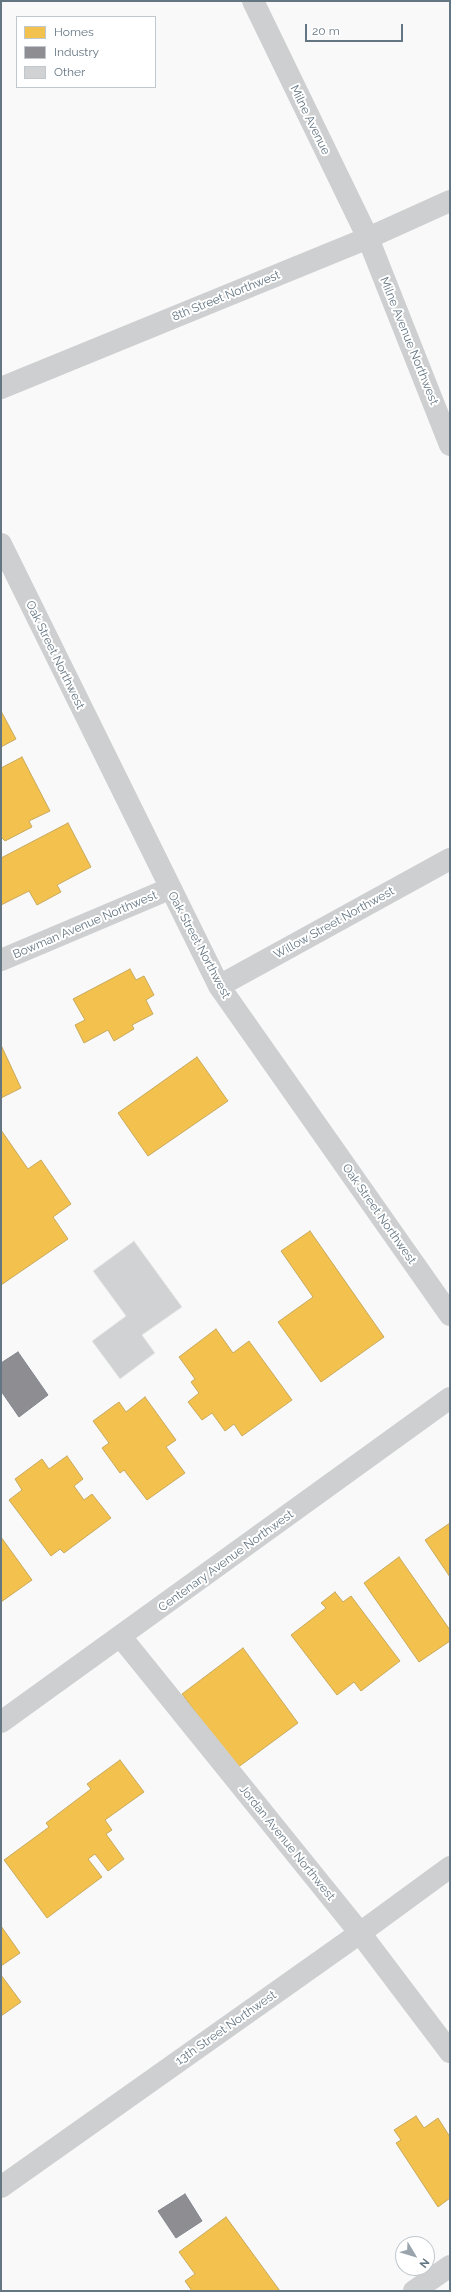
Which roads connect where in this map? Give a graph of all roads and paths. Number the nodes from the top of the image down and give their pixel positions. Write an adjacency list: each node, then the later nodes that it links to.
1 (253, 1): 3 (street, Milne Avenue)
2 (450, 201): 3 (street, 8th Street Northwest)
3 (368, 238): 4 (street, 8th Street Northwest); 5 (street, Milne Avenue Northwest)
4 (1, 388)
5 (450, 444)
6 (1, 544): 8 (street, Oak Street Northwest)
7 (450, 859): 10 (street, Willow Street Northwest)
8 (169, 889): 9 (street, Bowman Avenue Northwest); 10 (street, Oak Street Northwest)
9 (1, 960)
10 (218, 986): 11 (street, Oak Street Northwest)
11 (450, 1315)
12 (450, 1398): 13 (street, Centenary Avenue Northwest)
13 (122, 1637): 14 (street, Centenary Avenue Northwest); 16 (street, Jordan Avenue Northwest)
14 (1, 1722)
15 (450, 1867): 16 (street, 13th Street Northwest)
16 (360, 1933): 17 (street, Jordan Avenue Northwest); 18 (street, 13th Street Northwest)
17 (450, 2052)
18 (1, 2187)
19 (450, 2266): 20 (street)
20 (414, 2291)

